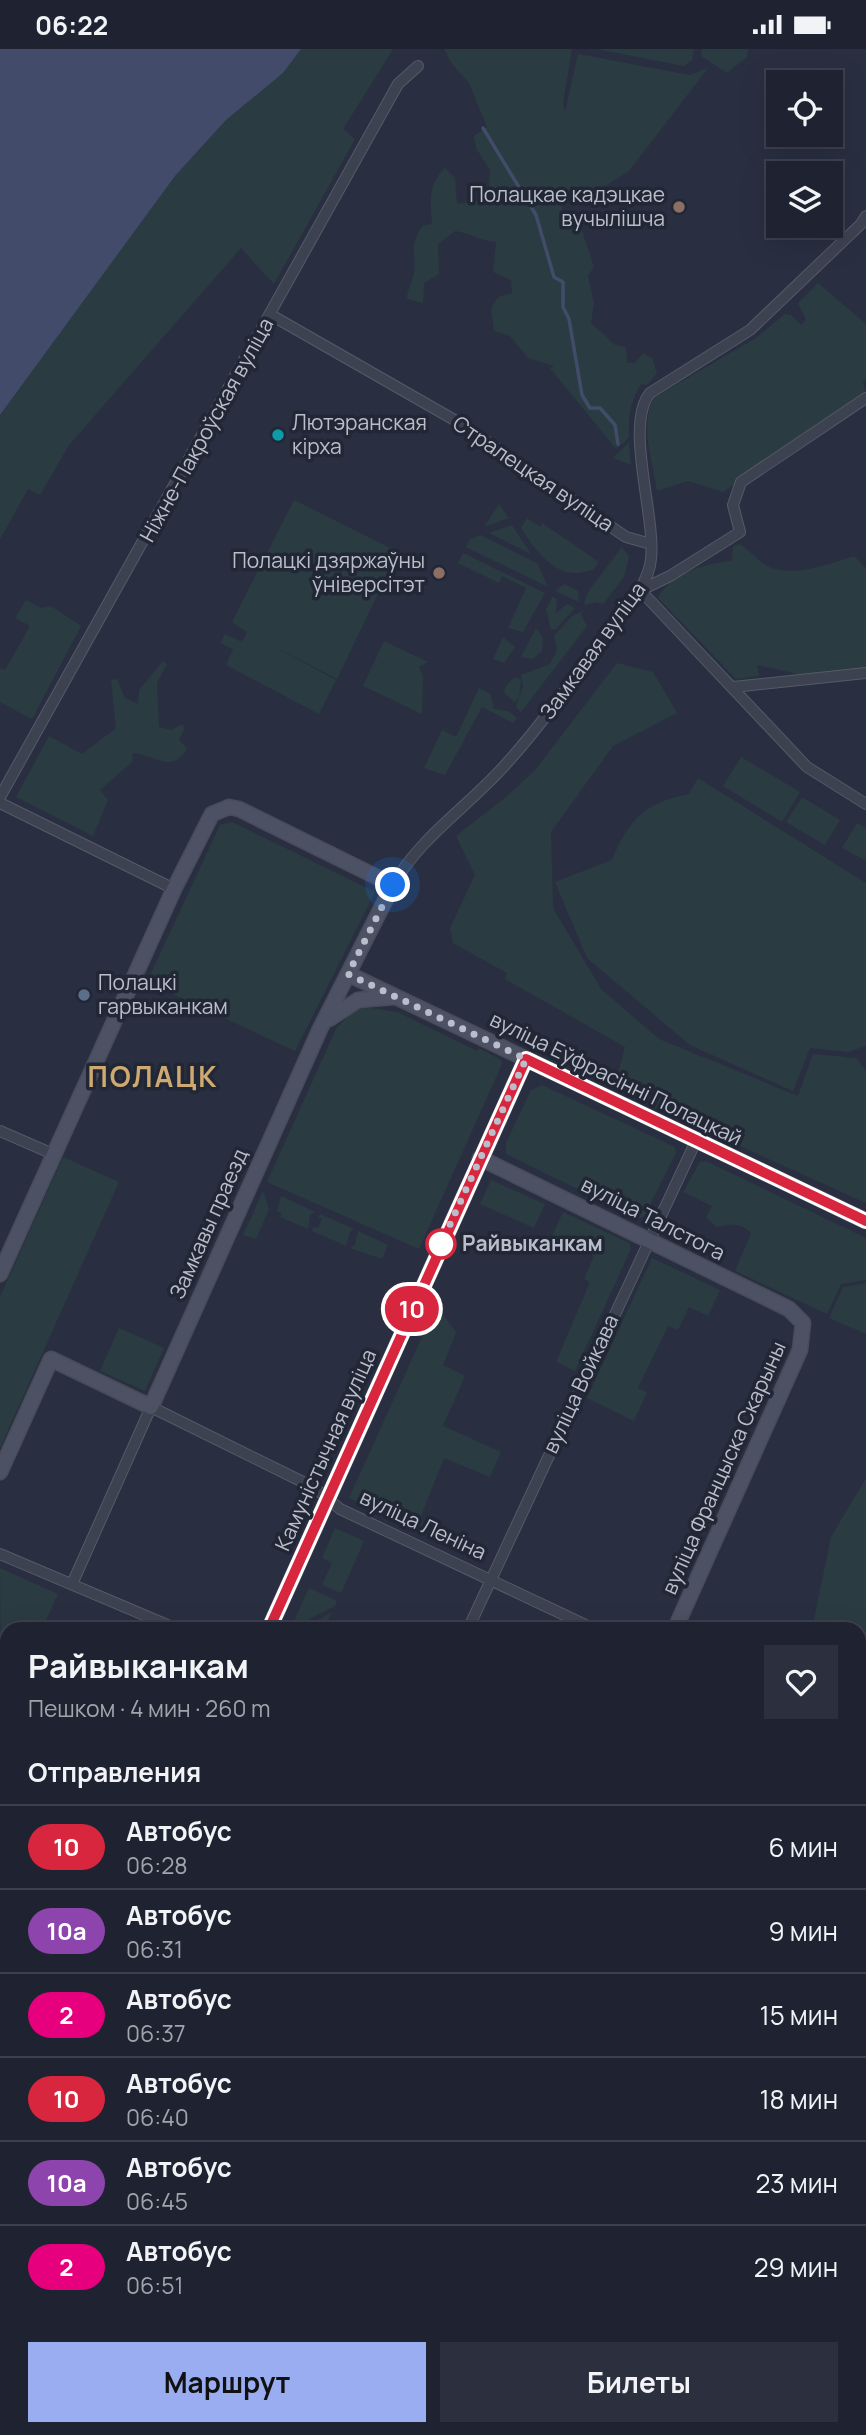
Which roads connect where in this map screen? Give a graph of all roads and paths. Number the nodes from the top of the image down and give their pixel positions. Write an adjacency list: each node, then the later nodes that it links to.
1 (418, 66): 3 (street, Ніжне-Пакроўская вуліца)
2 (866, 216): 5 (street, Замкавая вуліца)
3 (271, 315): 5 (street, Стралецкая вуліца); 9 (street, Ніжне-Пакроўская вуліца)
4 (866, 398): 6 (street)
5 (651, 544): 6 (street, Замкавая вуліца)
6 (640, 590): 8 (street); 12 (street, Замкавая вуліца)
7 (866, 673): 8 (street)
8 (733, 687): 11 (street)
9 (0, 797)
10 (0, 803): 13 (street)
11 (866, 804)
12 (393, 885): 13 (street); 14 (street, Замкавы праезд)
13 (174, 889): 20 (street)
14 (348, 974): 15 (street, вуліца Еўфрасінні Полацкай); 16 (street, Замкавы праезд)
15 (397, 997): 16 (street); 17 (street, вуліца Еўфрасінні Полацкай)
16 (322, 1025): 26 (street, Замкавы праезд)
17 (526, 1059): 19 (street, вуліца Еўфрасінні Полацкай); 21 (street, Камуністычная вуліца)
18 (0, 1131): 20 (street)
19 (696, 1140): 22 (street, вуліца Еўфрасінні Полацкай); 23 (street, вуліца Войкава)
20 (54, 1154): 24 (street)
21 (480, 1158): 23 (street, вуліца Талстога); 28 (street, Камуністычная вуліца)
22 (866, 1221)
23 (648, 1238): 25 (street, вуліца Талстога); 30 (street, вуліца Войкава)
24 (0, 1274)
25 (803, 1323): 36 (street, вуліца Францыска Скарыны)
26 (151, 1407): 27 (street, вуліца Леніна); 28 (street, вуліца Леніна); 31 (street, Замкавы праезд)
27 (0, 1472)
28 (327, 1498): 30 (street, вуліца Леніна); 33 (street, Камуністычная вуліца)
29 (0, 1554): 31 (street)
30 (490, 1579): 34 (street, вуліца Войкава); 35 (street, вуліца Леніна)
31 (72, 1584): 32 (street)
32 (161, 1622)
33 (272, 1622)
34 (471, 1622)
35 (579, 1622)
36 (678, 1622)

